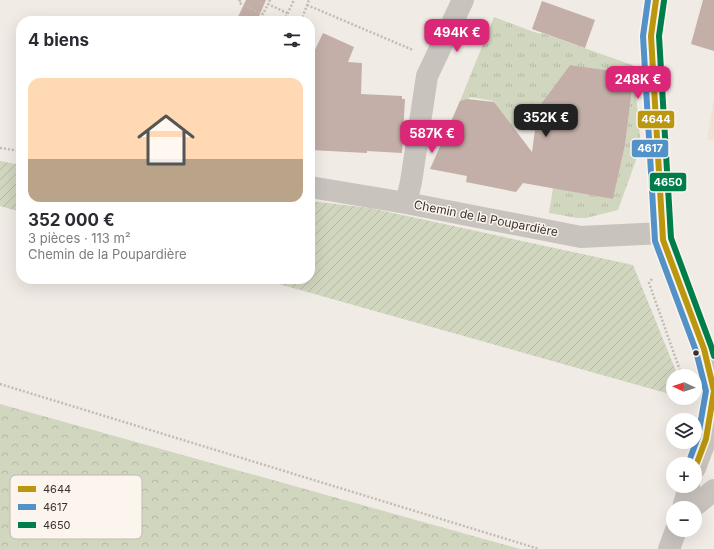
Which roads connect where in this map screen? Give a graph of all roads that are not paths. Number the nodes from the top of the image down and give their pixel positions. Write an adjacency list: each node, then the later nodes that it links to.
1 (463, 0): 4 (street)
2 (656, 0): 5 (street)
3 (315, 188): 4 (street, Chemin de la Poupardière)
4 (406, 203): 5 (street, Chemin de la Poupardière)
5 (662, 233): 6 (street)
6 (703, 464)
7 (714, 490): 8 (street)
8 (701, 501)
9 (673, 537): 10 (street)
10 (669, 549)

